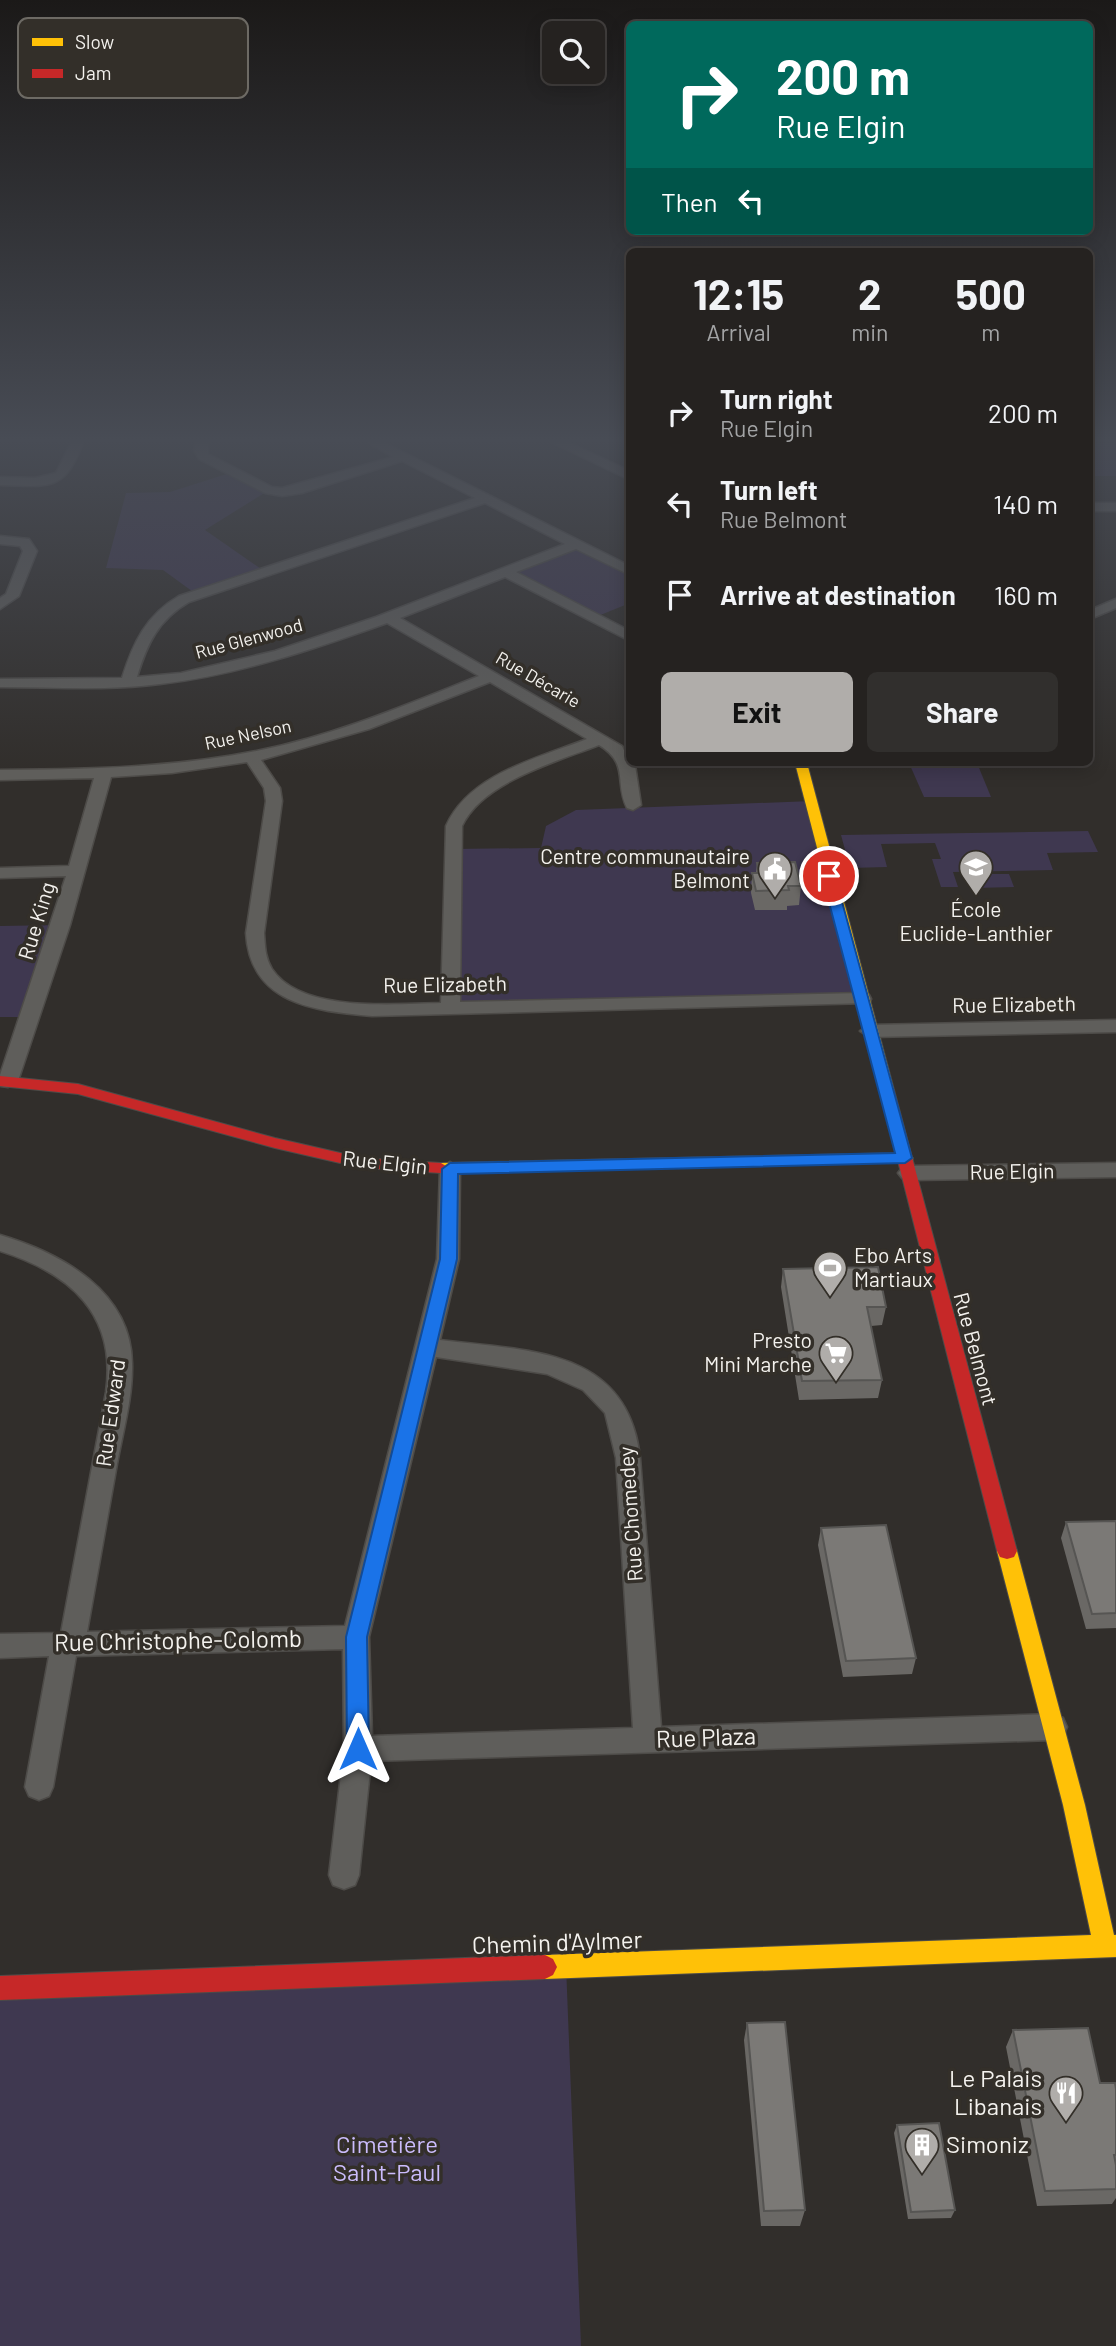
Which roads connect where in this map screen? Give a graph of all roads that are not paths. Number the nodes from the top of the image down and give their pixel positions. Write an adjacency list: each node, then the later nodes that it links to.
1 (29, 552): 8 (street)
2 (324, 552): 13 (street)
3 (553, 552): 6 (street, Rue Glenwood)
4 (594, 552): 5 (street)
5 (626, 568)
6 (504, 571): 10 (street, Rue Glenwood); 11 (street)
7 (1115, 604): 9 (street)
8 (0, 605)
9 (1093, 614)
10 (386, 616): 12 (street, Rue Décarie); 13 (street, Rue Glenwood)
11 (626, 635)
12 (494, 676): 15 (street, Rue Décarie); 16 (street, Rue Nelson)
13 (130, 681): 14 (street, Rue Glenwood)
14 (0, 683)
15 (601, 739): 17 (street, Rue Décarie); 26 (street)
16 (251, 757): 20 (street, Rue Nelson); 26 (street, Rue Elizabeth)
17 (626, 765)
18 (626, 766): 22 (street, Rue Décarie)
19 (802, 766): 25 (street, Rue Belmont)
20 (104, 772): 21 (street, Rue Nelson); 23 (street, Rue King)
21 (0, 775)
22 (633, 805)
23 (75, 871): 24 (street); 29 (street, Rue King)
24 (0, 873)
25 (862, 999): 26 (street, Rue Elizabeth); 28 (street, Rue Belmont)
26 (450, 1008)
27 (1116, 1026): 28 (street, Rue Elizabeth)
28 (870, 1031): 30 (street, Rue Belmont)
29 (4, 1081): 31 (street, Rue Elgin)
30 (907, 1166): 31 (street, Rue Elgin); 32 (street, Rue Elgin); 38 (street, Rue Belmont)
31 (450, 1169): 34 (street)
32 (1116, 1170)
33 (0, 1243): 36 (street, Rue Edward)
34 (428, 1347): 35 (street); 39 (street, Rue Chomedey)
35 (356, 1637): 36 (street, Rue Christophe-Colomb); 40 (street)
36 (68, 1644): 37 (street, Rue Christophe-Colomb); 41 (street, Rue Edward)
37 (0, 1646)
38 (1053, 1727): 39 (street, Rue Plaza); 43 (street, Rue Belmont)
39 (648, 1740): 40 (street, Rue Plaza)
40 (358, 1749): 42 (street)
41 (38, 1787)
42 (344, 1875)
43 (1110, 1946): 44 (street, Chemin d'Aylmer)
44 (0, 1988)

